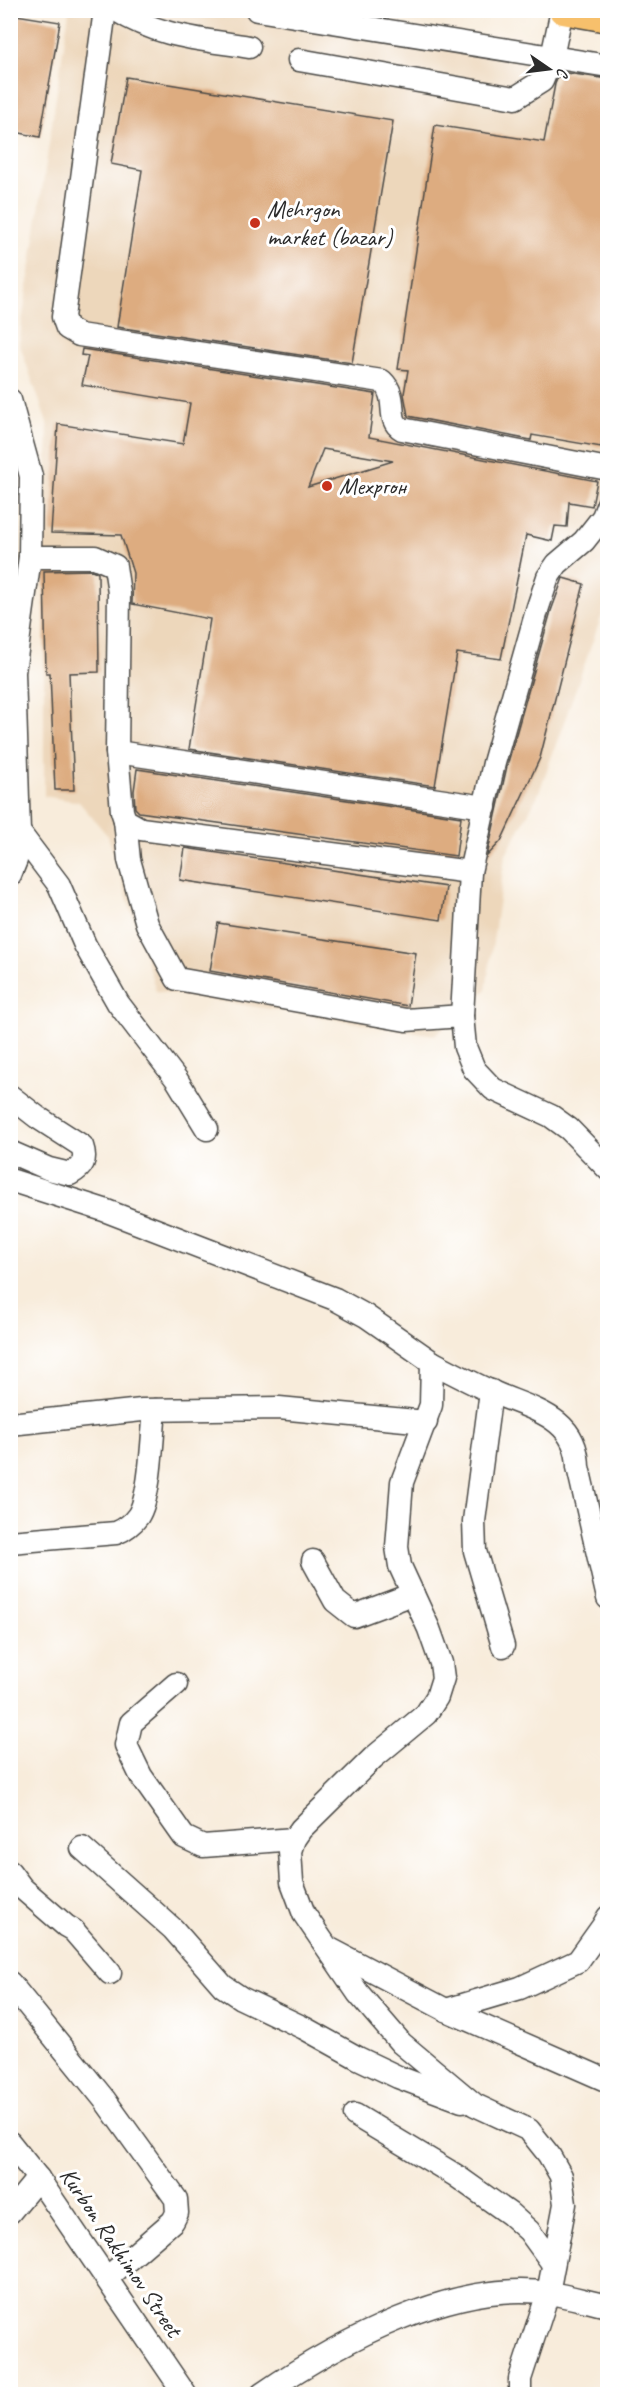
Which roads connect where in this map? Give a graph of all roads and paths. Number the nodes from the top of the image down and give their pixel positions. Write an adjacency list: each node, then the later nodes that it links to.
1 (105, 10): 12 (street)
2 (116, 10): 7 (street)
3 (257, 10): 5 (street)
4 (562, 10): 6 (main road); 8 (street)
5 (292, 14): 8 (street)
6 (608, 18)
7 (249, 47)
8 (552, 57): 9 (street); 10 (street)
9 (299, 60)
10 (608, 66)
11 (10, 400): 14 (street)
12 (608, 469)
13 (608, 504): 17 (street)
14 (23, 560): 15 (street); 16 (street)
15 (12, 671): 19 (street)
16 (117, 752): 17 (street); 18 (street)
17 (485, 807): 20 (street)
18 (126, 820): 20 (street); 22 (street)
19 (19, 832): 21 (street); 24 (street)
20 (470, 872): 22 (street)
21 (10, 875)
22 (462, 1017): 26 (street)
23 (10, 1096): 25 (street)
24 (207, 1129)
25 (10, 1152)
26 (608, 1169)
27 (10, 1180): 28 (street)
28 (432, 1362): 29 (street); 31 (street)
29 (491, 1391): 36 (street); 37 (street)
30 (154, 1410): 31 (street); 32 (street); 33 (street)
31 (426, 1422): 35 (street)
32 (10, 1424)
33 (10, 1542)
34 (313, 1561): 35 (street)
35 (412, 1594): 39 (street)
36 (608, 1599)
37 (503, 1646)
38 (176, 1684): 39 (street)
39 (294, 1839): 43 (street)
40 (82, 1848): 48 (street)
41 (10, 1872): 44 (street)
42 (608, 1917): 46 (street)
43 (328, 1948): 46 (street); 48 (street)
44 (110, 1973)
45 (10, 1983): 54 (street)
46 (446, 2010): 47 (street)
47 (608, 2081)
48 (475, 2105): 53 (street)
49 (355, 2115): 53 (street)
50 (10, 2143): 51 (street, Kurbon Rakhimov Street)
51 (38, 2178): 52 (street); 54 (street, Kurbon Rakhimov Street)
52 (10, 2212)
53 (553, 2264): 55 (street)
54 (107, 2278): 57 (street, Kurbon Rakhimov Street)
55 (548, 2293): 56 (street); 58 (street); 59 (street)
56 (608, 2306)
57 (185, 2394)
58 (262, 2394)
59 (520, 2394)

